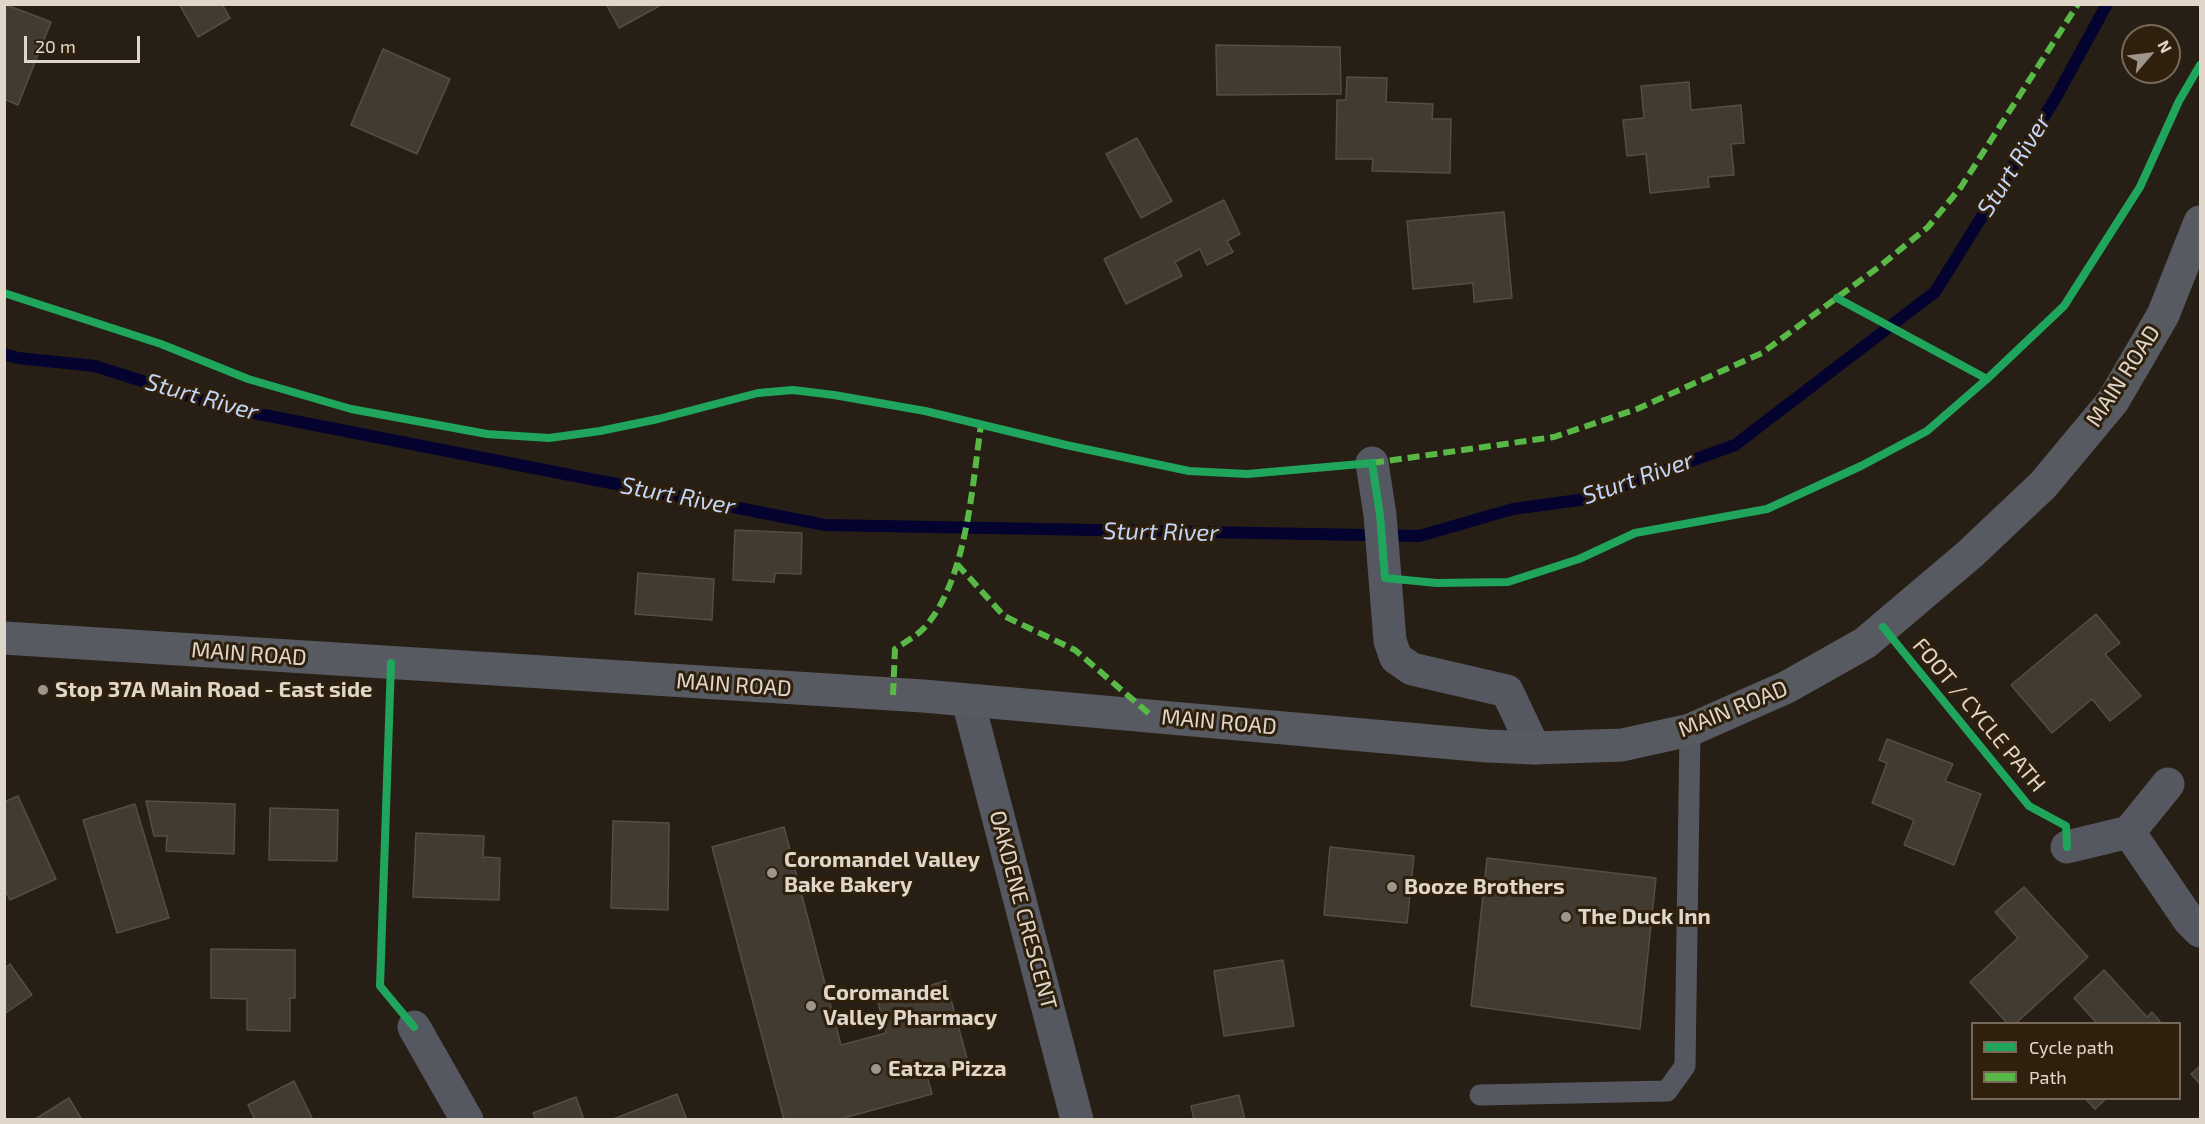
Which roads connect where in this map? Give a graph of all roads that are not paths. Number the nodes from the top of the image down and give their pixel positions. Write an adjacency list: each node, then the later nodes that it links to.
1 (2200, 222): 5 (main road, MAIN ROAD)
2 (1372, 463): 6 (street)
3 (4, 638): 4 (main road, MAIN ROAD)
4 (968, 701): 6 (main road, MAIN ROAD); 14 (street, OAKDENE CRESCENT)
5 (1690, 730): 6 (main road, MAIN ROAD); 12 (lane)
6 (1534, 748)
7 (2168, 784): 8 (street)
8 (2128, 832): 9 (street); 10 (street)
9 (2067, 847)
10 (2200, 931)
11 (414, 1027): 13 (street)
12 (1480, 1095)
13 (467, 1119)
14 (1077, 1119)

